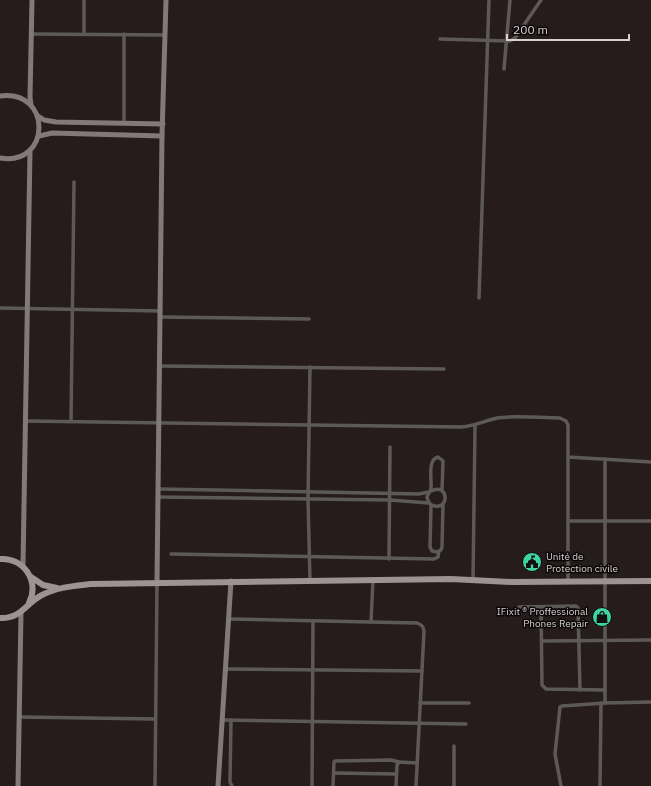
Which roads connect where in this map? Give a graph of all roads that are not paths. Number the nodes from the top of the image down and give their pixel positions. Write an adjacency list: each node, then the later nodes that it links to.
1 (32, 0): 7 (street)
2 (84, 0): 8 (street)
3 (166, 0): 10 (street)
4 (489, 0): 12 (street)
5 (510, 0): 13 (street)
6 (542, 0): 13 (street)
7 (31, 34): 8 (street); 16 (street)
8 (84, 34): 9 (street)
9 (124, 34): 10 (street); 18 (street)
10 (165, 35): 19 (street)
11 (440, 39): 12 (street)
12 (488, 41): 13 (street); 25 (street)
13 (506, 42): 14 (street)
14 (504, 69)
15 (0, 96): 16 (street)
16 (31, 105): 17 (street)
17 (38, 116): 18 (street); 20 (street)
18 (124, 123): 19 (street)
19 (163, 124): 21 (street)
20 (39, 136): 21 (street); 22 (street)
21 (162, 136): 29 (street)
22 (30, 150): 23 (street); 27 (street)
23 (0, 158)
24 (74, 182): 28 (street)
25 (479, 298)
26 (0, 308): 27 (street)
27 (28, 309): 28 (street); 34 (street)
28 (72, 309): 29 (street); 35 (street)
29 (161, 314): 30 (street); 31 (street)
30 (309, 320)
31 (160, 366): 32 (street); 36 (street)
32 (310, 367): 33 (street); 37 (street)
33 (444, 369)
34 (26, 421): 35 (street); 63 (street)
35 (71, 422): 36 (street)
36 (160, 423): 37 (street); 43 (street)
37 (310, 425): 38 (street); 47 (street)
38 (475, 426): 40 (street); 66 (street)
39 (390, 447): 48 (street)
40 (568, 457): 41 (street); 55 (street)
41 (605, 459): 42 (street); 56 (street)
42 (651, 462)
43 (159, 489): 44 (street); 49 (street)
44 (220, 491): 47 (street); 50 (street)
45 (430, 491): 46 (street); 46 (street); 48 (street); 53 (street)
46 (442, 491): 54 (street)
47 (308, 492): 48 (street); 51 (street)
48 (390, 494): 52 (street)
49 (159, 497): 50 (street); 72 (street)
50 (220, 499): 51 (street)
51 (308, 499): 52 (street); 60 (street)
52 (390, 500): 53 (street); 62 (street)
53 (430, 504): 54 (street); 58 (street)
54 (443, 504): 58 (street)
55 (568, 521): 56 (street); 69 (street)
56 (605, 521): 57 (street); 70 (street)
57 (651, 521)
58 (439, 551): 62 (street)
59 (171, 554): 60 (street)
60 (309, 557): 62 (street); 68 (street)
61 (0, 559): 63 (main road)
62 (390, 559)
63 (23, 566): 64 (main road)
64 (29, 574): 73 (main road); 74 (main road)
65 (373, 580): 66 (main road); 68 (main road); 81 (street)
66 (473, 580): 69 (main road)
67 (231, 581): 68 (main road); 72 (main road); 79 (street)
68 (310, 581)
69 (568, 581): 70 (main road)
70 (604, 581): 71 (main road); 82 (street)
71 (651, 581)
72 (157, 583): 73 (main road); 96 (street)
73 (60, 588): 74 (main road)
74 (27, 606): 77 (main road)
75 (519, 607): 76 (street)
76 (541, 607): 84 (street); 85 (street)
77 (21, 612): 78 (main road); 95 (street)
78 (0, 618)
79 (229, 619): 80 (street); 86 (street)
80 (313, 621): 81 (street); 87 (street)
81 (372, 622): 88 (street)
82 (605, 640): 83 (street); 85 (street); 90 (street)
83 (651, 640)
84 (542, 641): 85 (street); 89 (street)
85 (580, 641): 89 (street)
86 (226, 669): 87 (street); 97 (street)
87 (313, 670): 88 (street); 99 (street)
88 (422, 671): 92 (street)
89 (580, 690): 90 (street)
90 (605, 690): 94 (street)
91 (651, 702): 94 (street)
92 (420, 703): 93 (street); 100 (street)
93 (469, 703)
94 (603, 703): 116 (street); 117 (street)
95 (19, 717): 96 (street); 107 (street)
96 (155, 719): 108 (street)
97 (223, 720): 98 (street); 109 (street)
98 (231, 720): 99 (street); 110 (street)
99 (313, 721): 100 (street); 111 (street)
100 (419, 724): 101 (street); 104 (street)
101 (466, 724)
102 (454, 746): 115 (street)
103 (399, 762): 104 (street); 105 (street); 106 (street)
104 (417, 763): 114 (street)
105 (334, 773): 106 (street); 112 (street)
106 (396, 774): 113 (street)
107 (18, 786)
108 (154, 786)
109 (218, 786)
110 (232, 786)
111 (312, 786)
112 (333, 786)
113 (396, 786)
114 (416, 786)
115 (454, 786)
116 (561, 786)
117 (600, 786)

